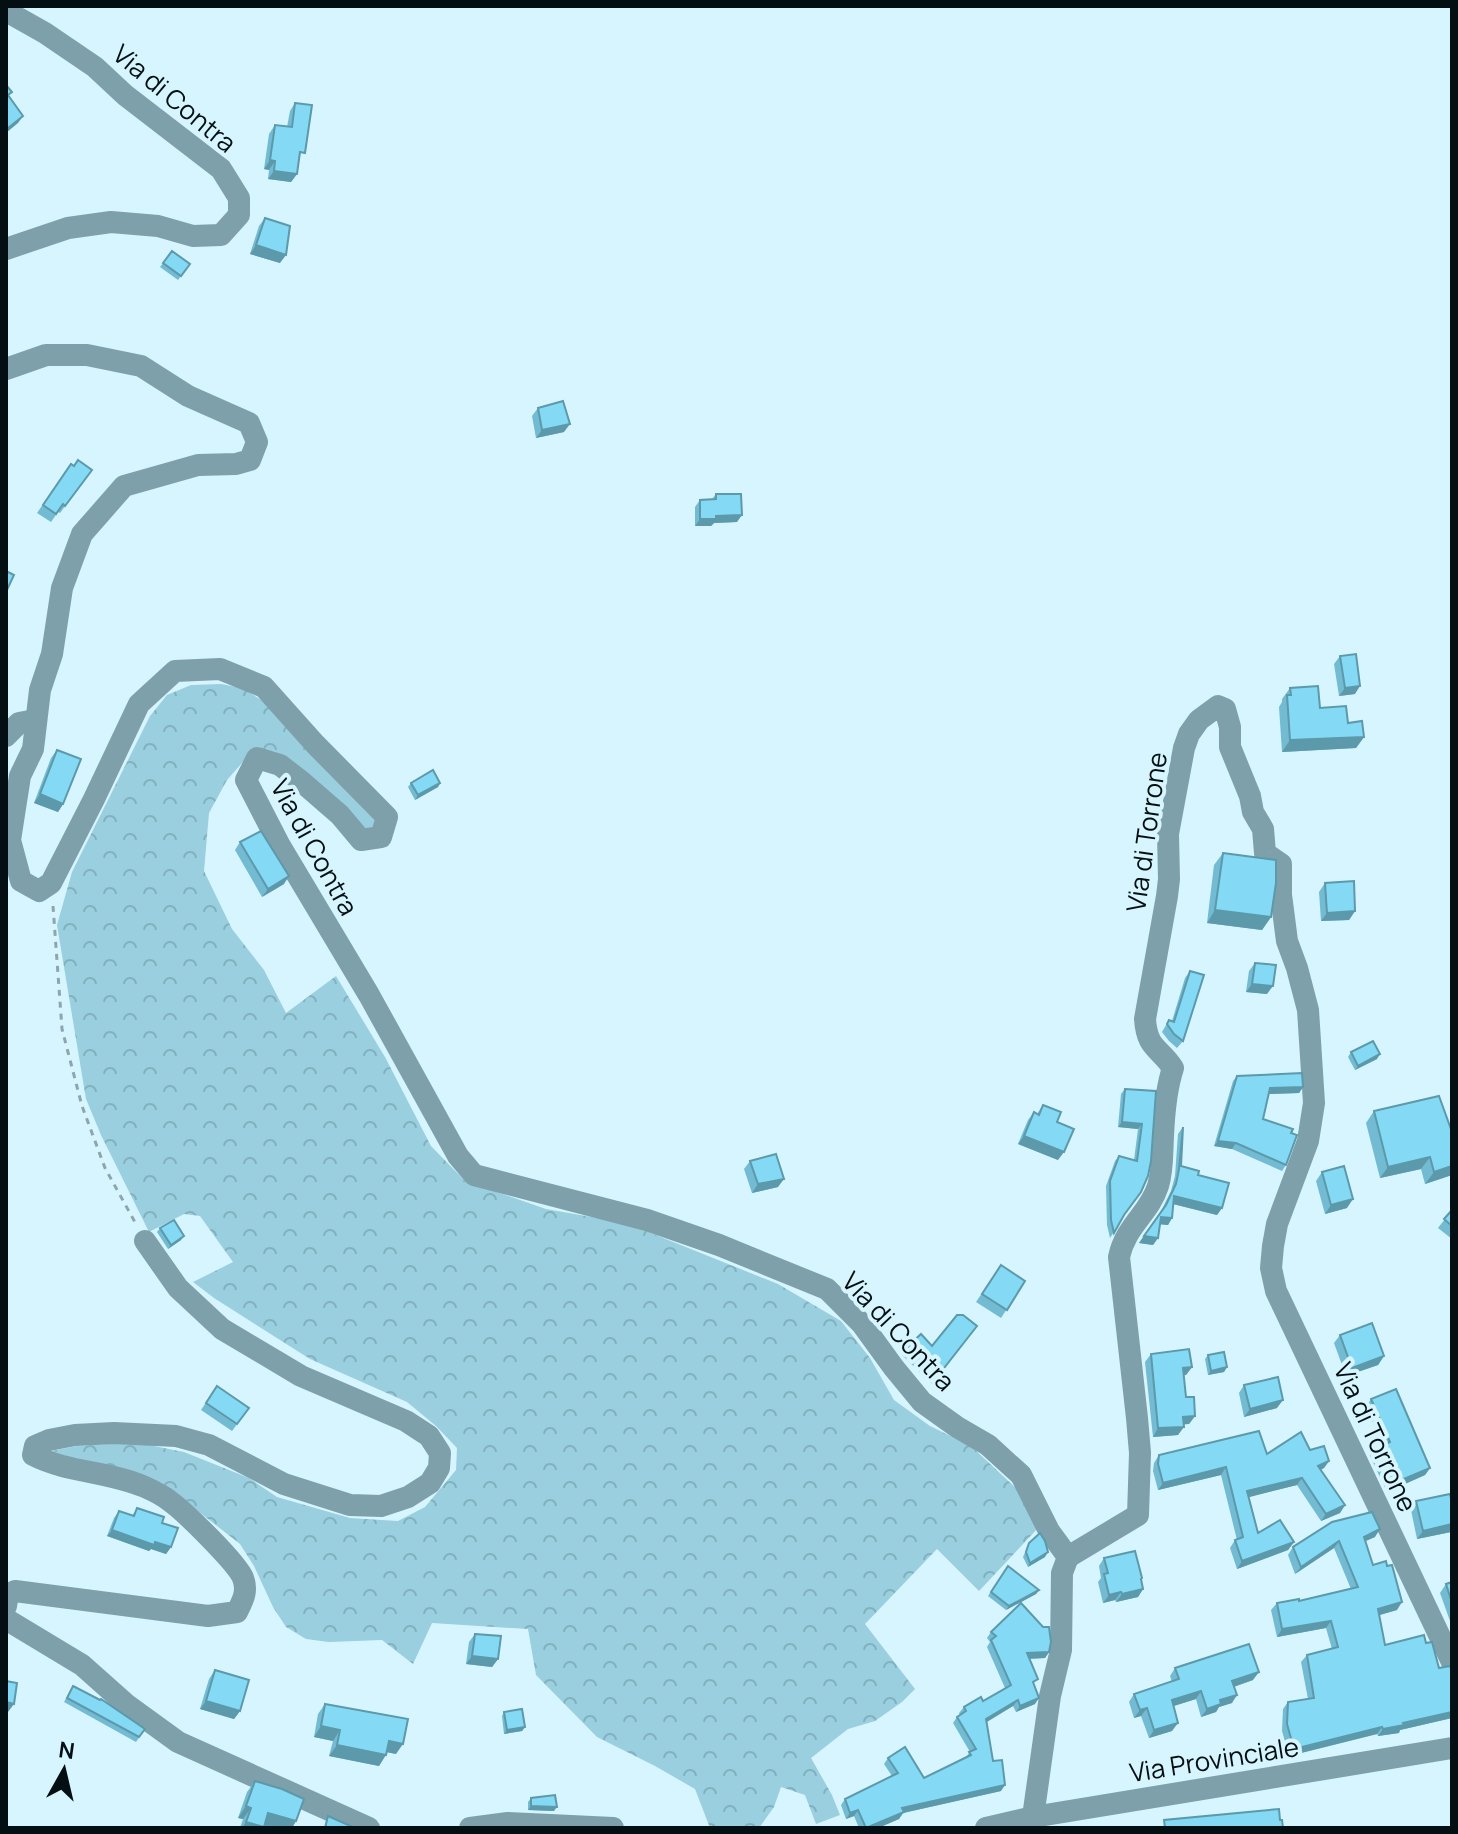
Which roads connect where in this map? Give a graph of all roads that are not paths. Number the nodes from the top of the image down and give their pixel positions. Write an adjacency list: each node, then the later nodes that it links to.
1 (6, 11): 2 (street, Via di Contra)
2 (6, 249)
3 (6, 369): 4 (street)
4 (35, 720): 5 (street); 7 (street, Via di Contra)
5 (6, 736)
6 (145, 1241): 8 (street)
7 (1068, 1557): 10 (street, Via di Torrone); 12 (street)
8 (6, 1606)
9 (6, 1618): 13 (street)
10 (1452, 1662)
11 (1452, 1748): 12 (street, Via Provinciale)
12 (1033, 1817): 16 (street, Via Provinciale)
13 (369, 1828)
14 (470, 1828): 15 (street)
15 (613, 1828)
16 (986, 1828)

